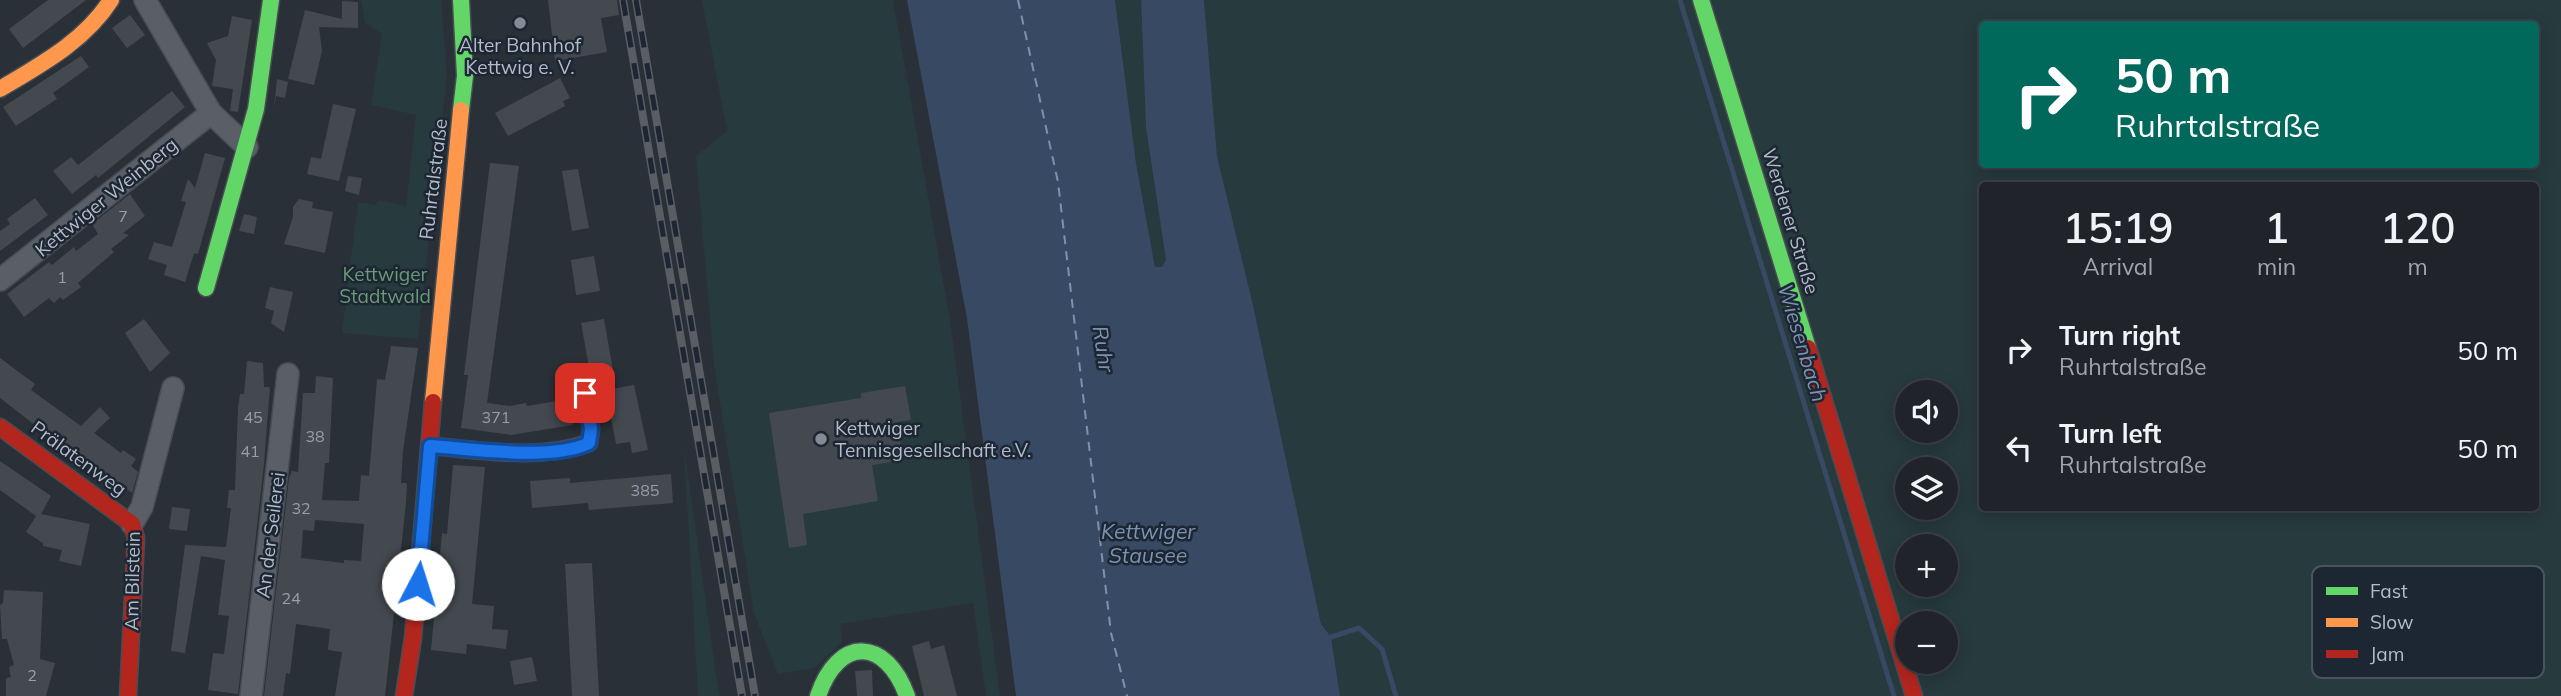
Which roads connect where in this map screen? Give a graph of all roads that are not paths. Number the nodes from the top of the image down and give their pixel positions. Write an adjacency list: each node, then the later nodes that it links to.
1 (111, 0): 6 (main road)
2 (145, 0): 7 (street)
3 (271, 0): 8 (main road)
4 (461, 0): 15 (main road, Ruhrtalstraße)
5 (1701, 0): 22 (main road, Werdener Straße)
6 (0, 89)
7 (211, 113): 8 (street); 9 (street, Kettwiger Weinberg)
8 (247, 147): 10 (main road)
9 (0, 280)
10 (206, 288)
11 (288, 374): 18 (street, An der Seilerei)
12 (173, 388): 16 (street, Am Bilstein)
13 (585, 393): 15 (main road)
14 (0, 427): 16 (main road, Prälatenweg)
15 (430, 446): 19 (main road, Ruhrtalstraße)
16 (132, 524): 17 (main road, Am Bilstein)
17 (128, 696)
18 (251, 696)
19 (404, 696)
20 (818, 696): 21 (main road)
21 (907, 696)
22 (1914, 696)

